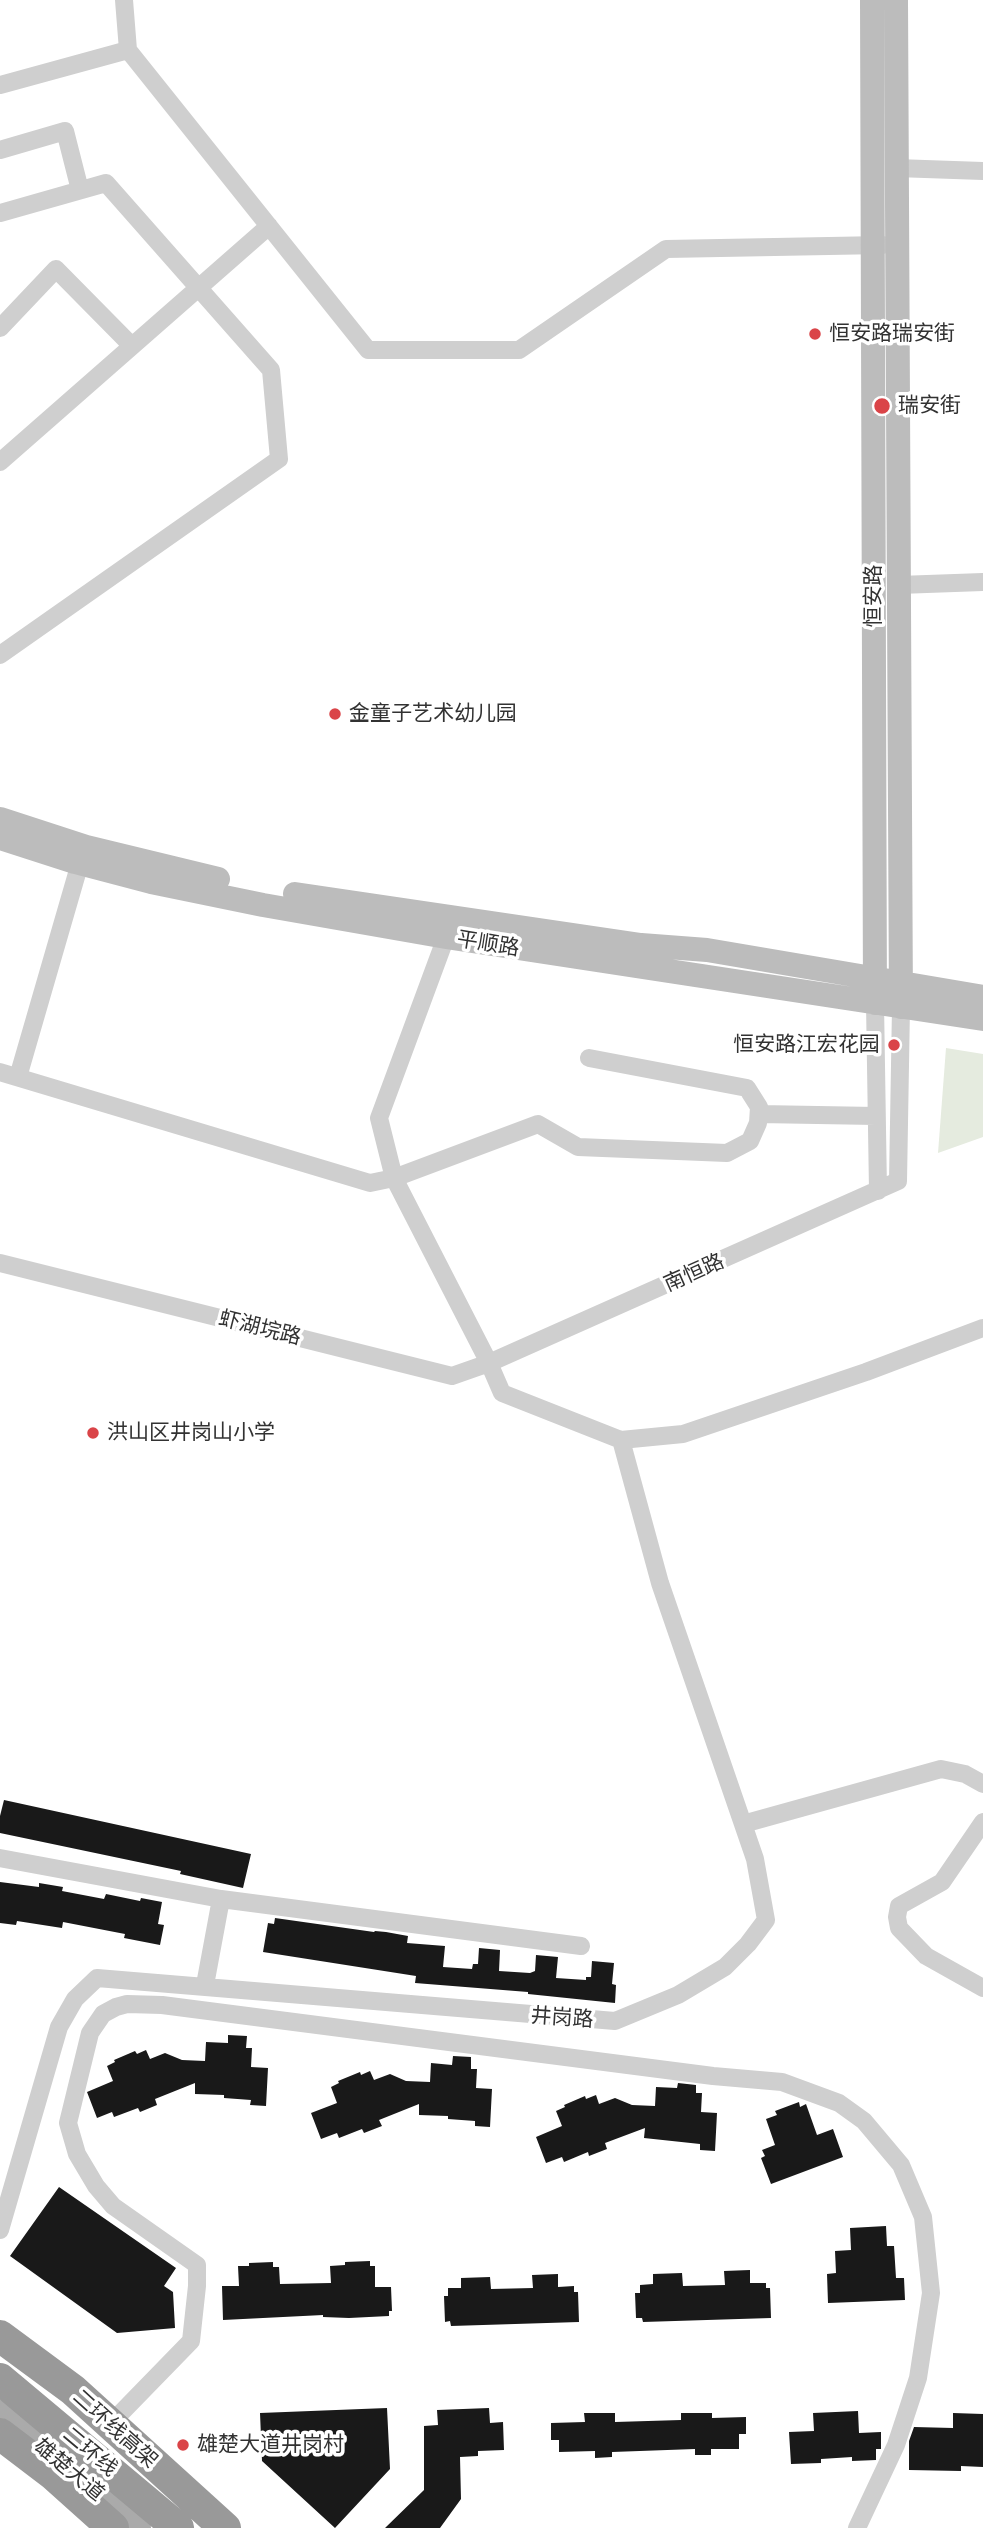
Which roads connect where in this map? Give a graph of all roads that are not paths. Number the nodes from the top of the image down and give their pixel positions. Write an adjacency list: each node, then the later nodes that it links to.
1 (124, 0): 4 (street)
2 (872, 0): 12 (main road, 恒安路)
3 (896, 0): 7 (main road, 恒安路)
4 (128, 50): 5 (street); 11 (street)
5 (0, 85)
6 (0, 150): 9 (street)
7 (896, 168): 8 (street); 12 (main road, 恒安路)
8 (983, 171)
9 (80, 190): 10 (street); 13 (street)
10 (0, 213)
11 (269, 226): 12 (street); 13 (street)
12 (885, 245): 18 (main road, 恒安路); 24 (main road, 恒安路)
13 (198, 288): 15 (street); 19 (street)
14 (0, 328): 15 (street)
15 (132, 346): 16 (street)
16 (0, 462)
17 (983, 582): 18 (street)
18 (899, 585): 25 (main road, 恒安路)
19 (0, 655)
20 (0, 819): 24 (main road, 平顺路)
21 (0, 838): 22 (main road, 平顺路)
22 (80, 863): 23 (main road, 平顺路); 29 (street)
23 (446, 937): 24 (main road, 平顺路); 32 (street)
24 (875, 992): 25 (main road, 平顺路); 31 (street, 恒安路)
25 (901, 996): 26 (main road, 平顺路); 27 (main road, 平顺路); 33 (street, 恒安路)
26 (983, 997)
27 (983, 1019)
28 (589, 1058): 30 (street)
29 (9, 1075): 32 (street)
30 (759, 1114): 31 (street); 32 (street)
31 (876, 1116): 34 (street, 恒安路)
32 (394, 1178): 37 (street)
33 (898, 1181): 34 (street, 南恒路)
34 (877, 1191): 37 (street, 南恒路)
35 (0, 1263): 37 (street, 虾湖垸路)
36 (983, 1328): 38 (street)
37 (489, 1363): 38 (street)
38 (621, 1440): 41 (street, 井岗路)
39 (983, 1784): 41 (street)
40 (983, 1822): 46 (street)
41 (743, 1824): 45 (street, 井岗路)
42 (0, 1858): 43 (street)
43 (221, 1899): 44 (street); 45 (street)
44 (581, 1946)
45 (205, 1985): 47 (street, 井岗路)
46 (983, 1988)
47 (0, 2230)
48 (0, 2323): 52 (main road)
49 (0, 2336): 57 (highway, 二环线高架)
50 (0, 2379): 56 (highway, 二环线)
51 (0, 2414): 55 (main road, 雄楚大道)
52 (118, 2416): 58 (main road); 59 (street)
53 (0, 2434): 54 (highway)
54 (113, 2528)
55 (136, 2528)
56 (177, 2528)
57 (225, 2528)
58 (231, 2528)
59 (857, 2528)

